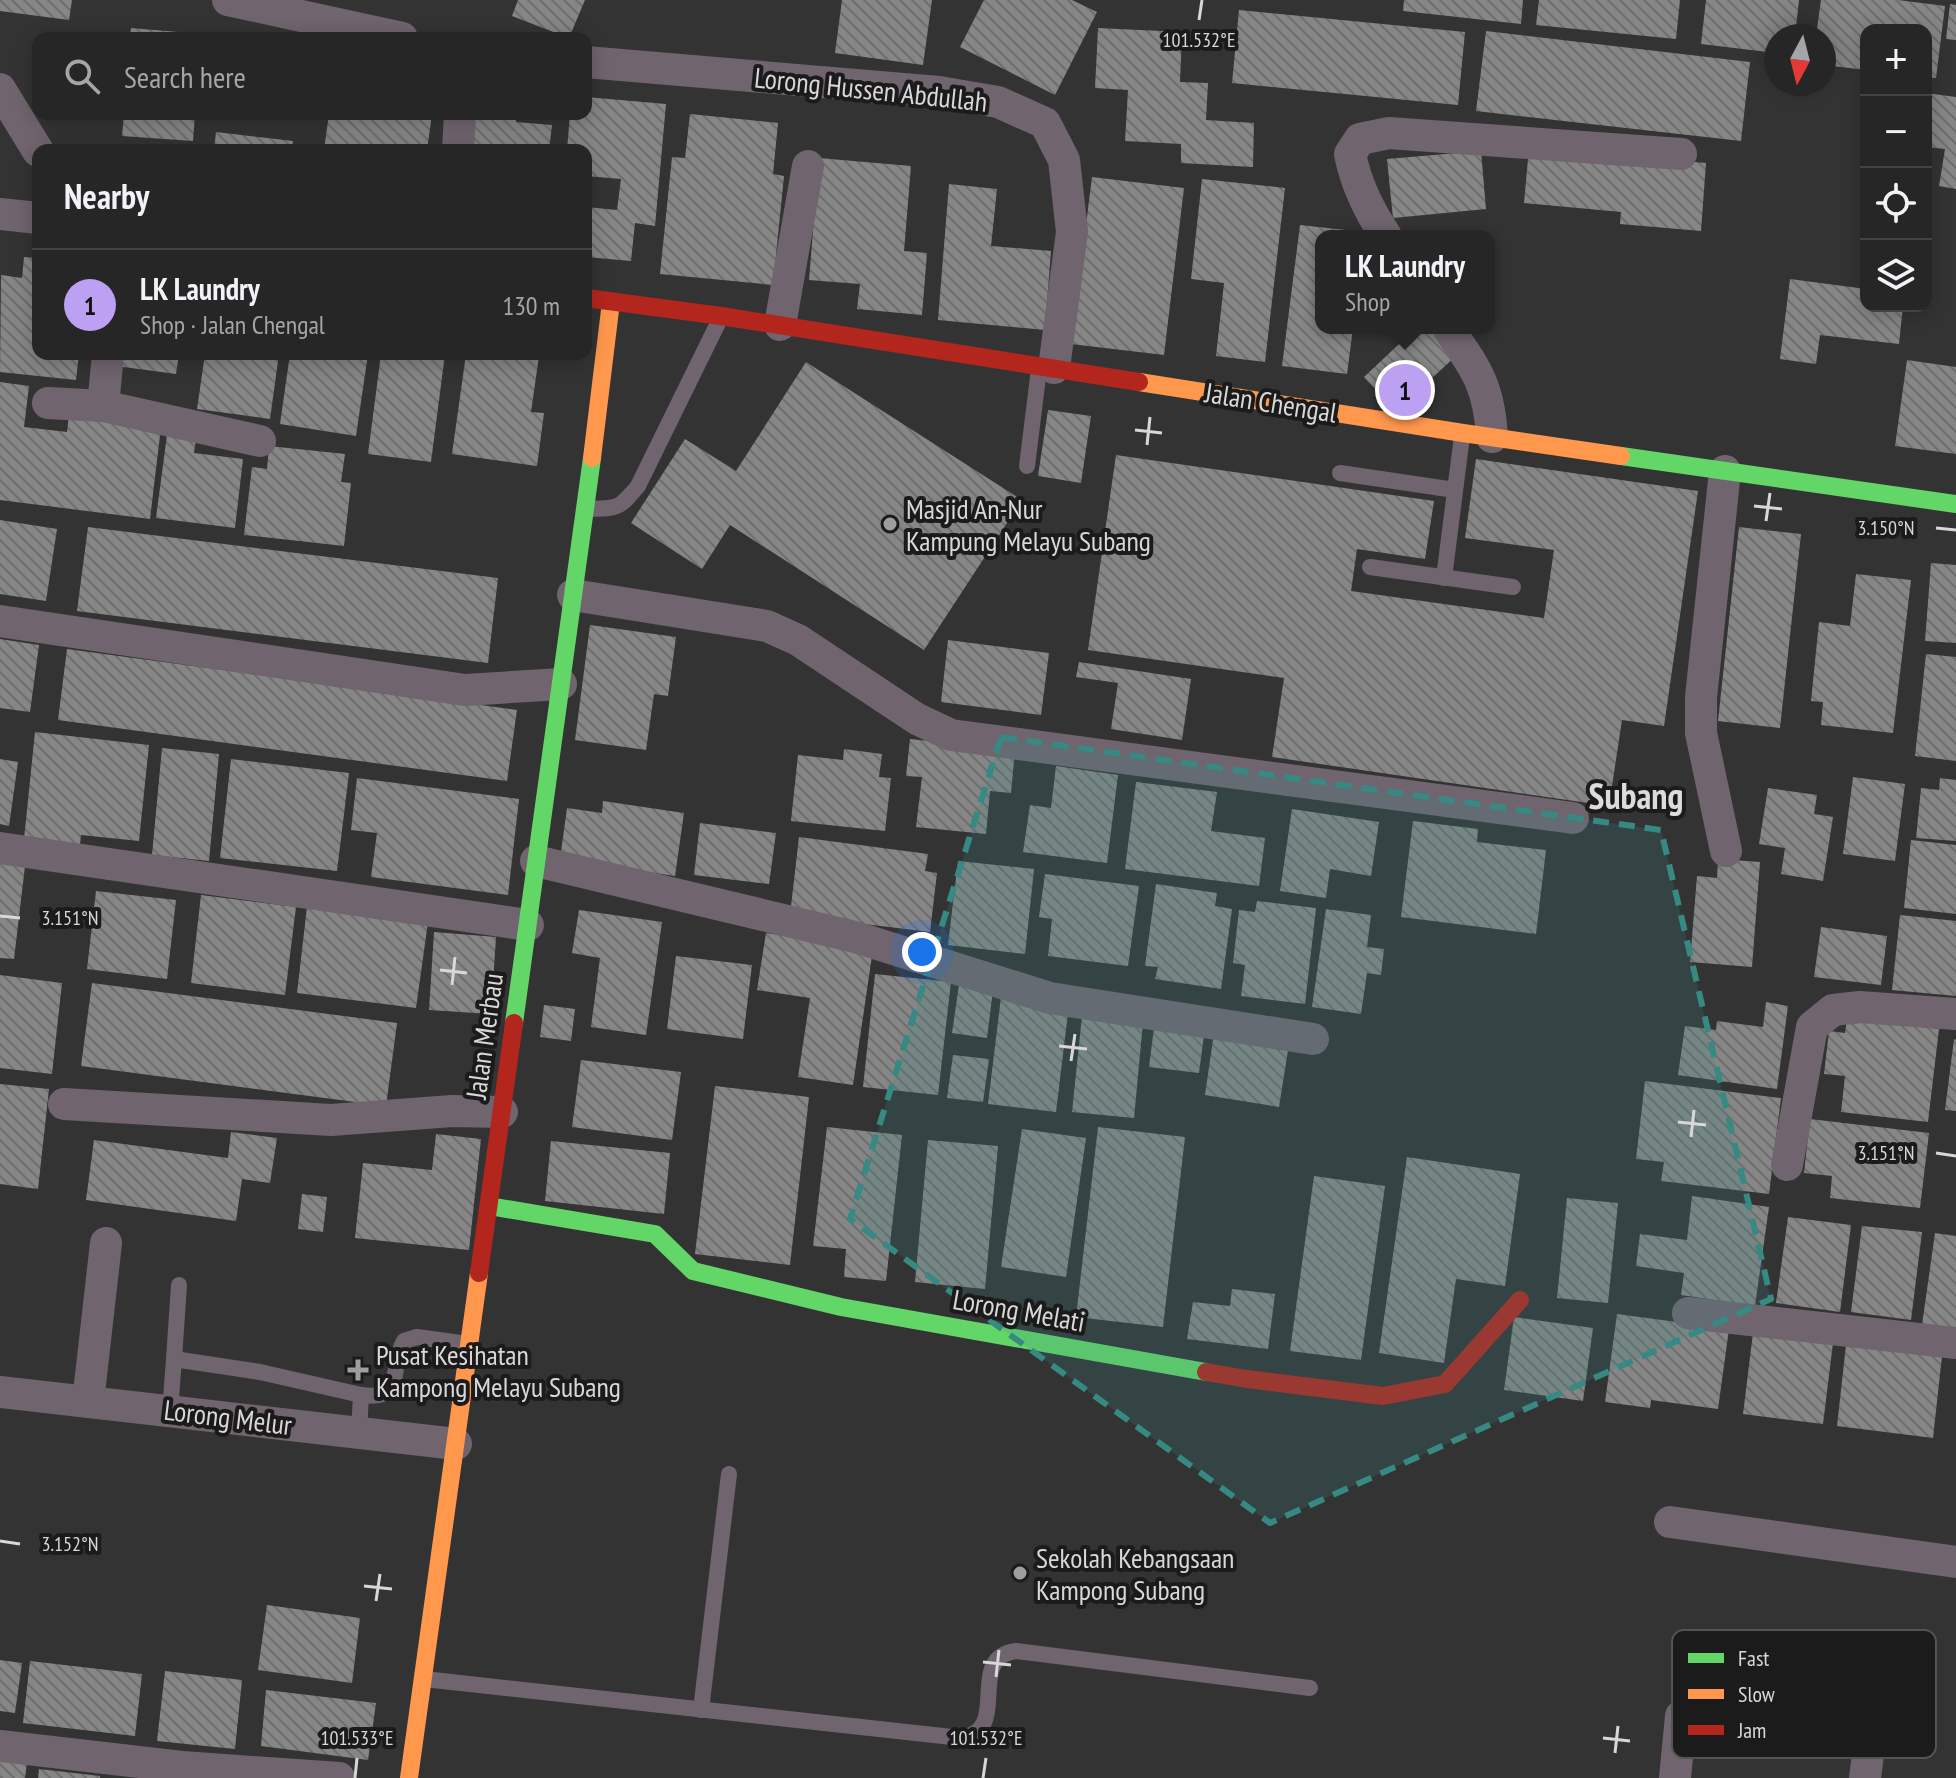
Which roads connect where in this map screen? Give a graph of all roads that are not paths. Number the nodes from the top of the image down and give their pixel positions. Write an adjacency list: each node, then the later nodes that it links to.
1 (228, 0): 2 (street)
2 (375, 32)
3 (592, 63): 19 (street, Lorong Hussen Abdullah)
4 (0, 89): 6 (street)
5 (460, 120): 7 (street)
6 (34, 144)
7 (458, 144)
8 (1681, 154): 12 (street)
9 (808, 166): 16 (street)
10 (0, 214): 11 (street)
11 (32, 217)
12 (1382, 230)
13 (592, 299): 14 (street, Jalan Chengal)
14 (611, 302): 15 (street, Jalan Chengal); 29 (street, Jalan Merbau)
15 (721, 316): 16 (street, Jalan Chengal); 29 (lane)
16 (780, 325): 19 (street, Jalan Chengal)
17 (1452, 334): 22 (street)
18 (107, 360): 21 (street)
19 (1046, 367): 22 (street, Jalan Chengal); 24 (lane)
20 (48, 403): 21 (street)
21 (103, 406): 23 (street)
22 (1477, 435): 25 (street, Jalan Chengal); 27 (lane)
23 (260, 441)
24 (1027, 466)
25 (1725, 471): 28 (street, Jalan Chengal); 38 (street)
26 (1340, 473): 27 (lane)
27 (1455, 490): 31 (lane)
28 (1956, 504)
29 (586, 509): 33 (street, Jalan Merbau)
30 (1370, 567): 31 (lane)
31 (1444, 578): 32 (lane)
32 (1513, 587)
33 (573, 595): 35 (street, Jalan Merbau); 36 (street)
34 (0, 621): 35 (street)
35 (561, 684): 39 (street, Jalan Merbau)
36 (1573, 818)
37 (0, 848): 40 (street)
38 (1726, 851)
39 (536, 861): 40 (street, Jalan Merbau); 42 (street)
40 (528, 925): 44 (street, Jalan Merbau)
41 (1956, 1014): 45 (street)
42 (1313, 1039)
43 (64, 1104): 44 (street)
44 (502, 1112): 46 (street, Jalan Merbau)
45 (1787, 1165)
46 (489, 1206): 49 (street, Lorong Melati); 52 (street, Jalan Merbau)
47 (106, 1243): 56 (street)
48 (179, 1285): 53 (lane)
49 (1520, 1300)
50 (1688, 1313): 51 (street)
51 (1956, 1343)
52 (469, 1344): 55 (lane); 59 (street, Jalan Merbau)
53 (174, 1359): 55 (lane); 57 (lane)
54 (0, 1392): 56 (street, Lorong Melur)
55 (361, 1395): 58 (lane)
56 (88, 1402): 57 (street, Lorong Melur)
57 (170, 1411): 58 (street, Lorong Melur)
58 (359, 1433): 59 (street, Lorong Melur)
59 (456, 1444): 63 (street, Jalan Merbau)
60 (729, 1474): 65 (lane)
61 (1670, 1522): 62 (street)
62 (1956, 1562)
63 (423, 1679): 65 (lane); 70 (street, Jalan Merbau)
64 (1310, 1688): 65 (lane)
65 (701, 1710)
66 (0, 1746): 69 (street)
67 (1677, 1758): 71 (street)
68 (1868, 1758): 72 (street)
69 (339, 1778)
70 (409, 1778)
71 (1675, 1778)
72 (1865, 1778)

